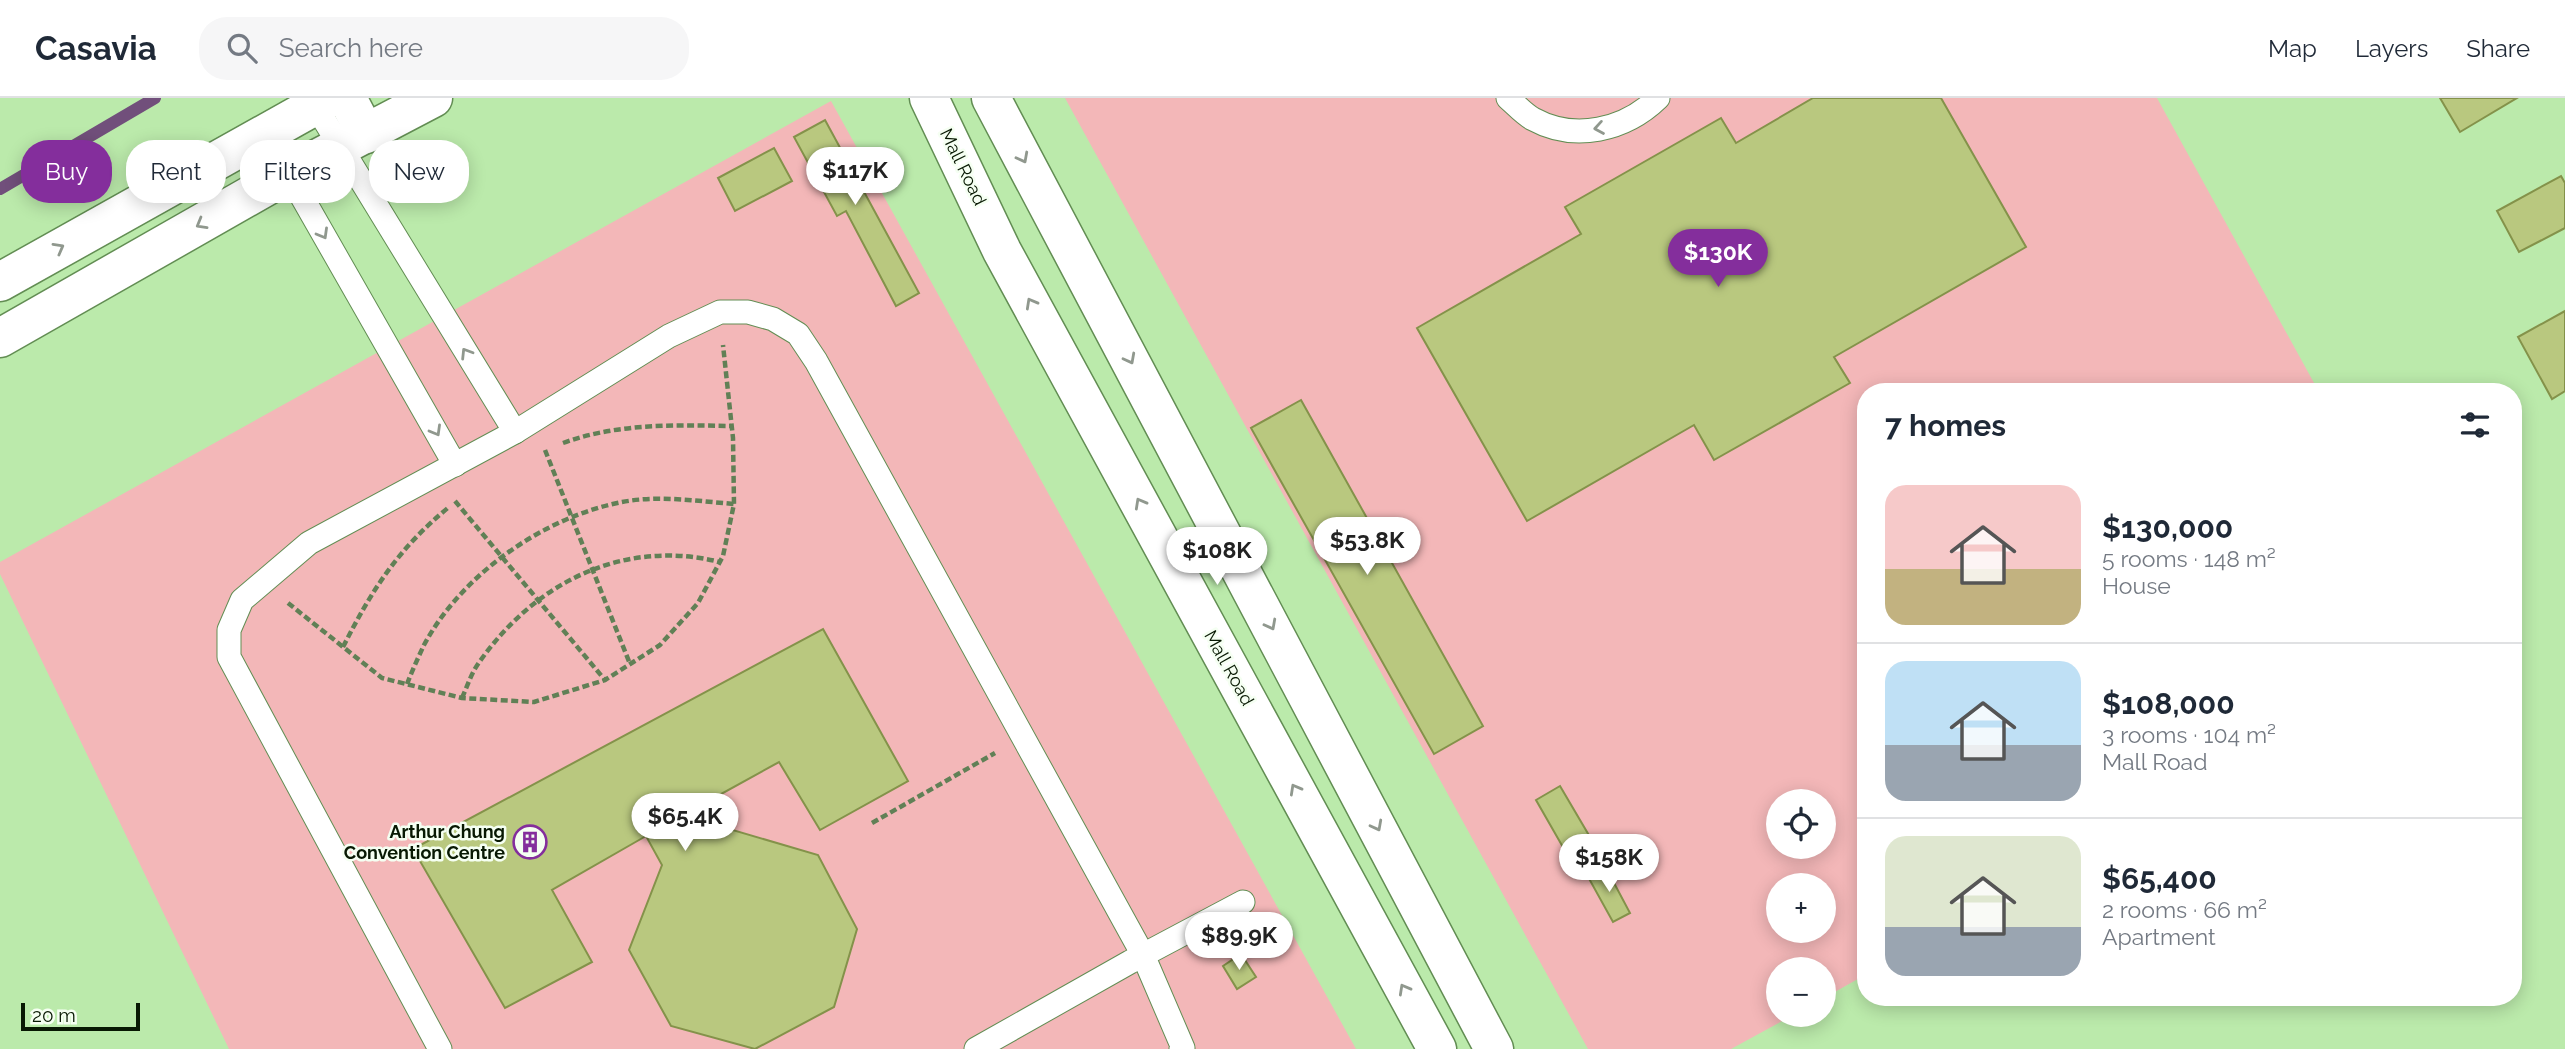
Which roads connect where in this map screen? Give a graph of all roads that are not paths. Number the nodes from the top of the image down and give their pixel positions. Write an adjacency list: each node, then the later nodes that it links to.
1 (433, 98): 9 (street)
2 (929, 98): 22 (street, Mall Road, one-way to 2)
3 (991, 98): 23 (street, one-way to 23)
4 (1508, 98): 5 (lane, one-way to 4)
5 (1658, 98)
6 (330, 101): 7 (street); 9 (street)
7 (265, 132): 8 (lane); 13 (street, one-way to 7)
8 (269, 140)
9 (353, 140)
10 (355, 143): 15 (lane, one-way to 10)
11 (240, 201): 14 (street, one-way to 14)
12 (305, 203): 16 (lane, one-way to 16)
13 (0, 282)
14 (0, 338)
15 (524, 426): 16 (lane); 18 (lane)
16 (456, 465): 19 (lane)
17 (1244, 902): 18 (lane)
18 (1143, 955): 20 (lane); 21 (lane)
19 (440, 1049)
20 (976, 1049)
21 (1183, 1049)
22 (1437, 1049)
23 (1494, 1049)

